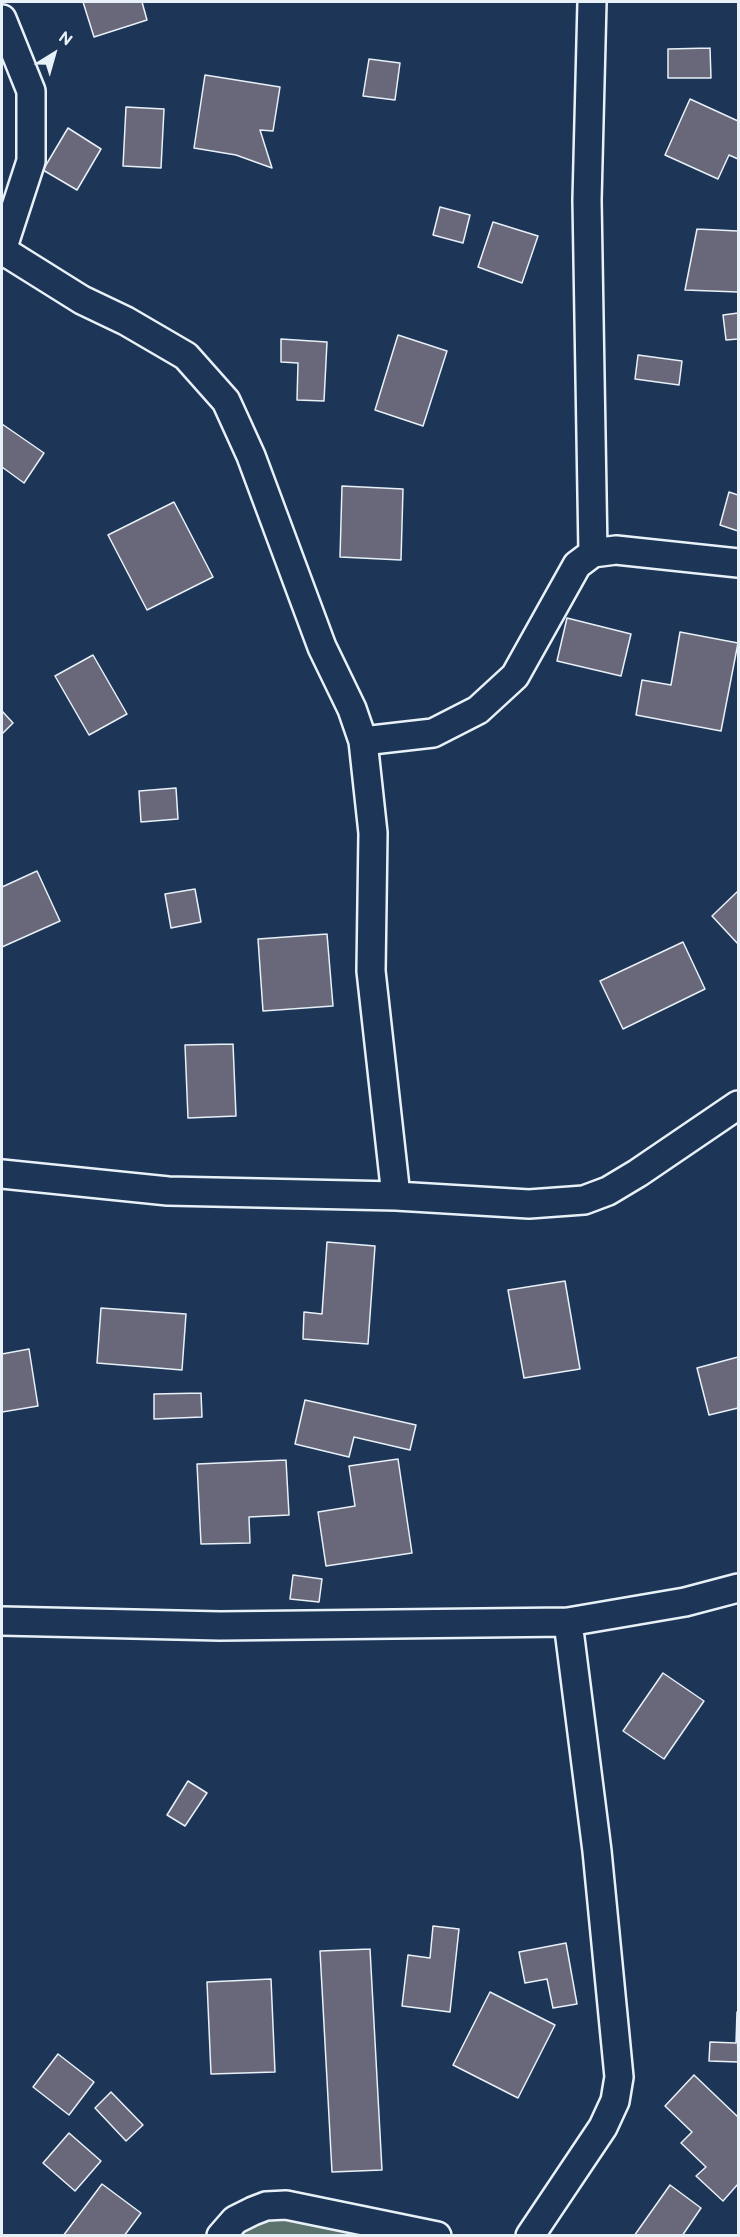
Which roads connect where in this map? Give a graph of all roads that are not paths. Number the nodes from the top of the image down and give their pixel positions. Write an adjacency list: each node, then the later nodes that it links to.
1 (592, 2): 4 (street)
2 (2, 19): 3 (street)
3 (2, 250): 6 (street)
4 (593, 553): 5 (street); 6 (street)
5 (738, 563)
6 (363, 741): 9 (street)
7 (738, 1105): 9 (street)
8 (2, 1174): 9 (street)
9 (396, 1196)
10 (738, 1588): 12 (street)
11 (2, 1621): 12 (street)
12 (568, 1622): 15 (street)
13 (221, 2235): 14 (street)
14 (438, 2235)
15 (530, 2235)

